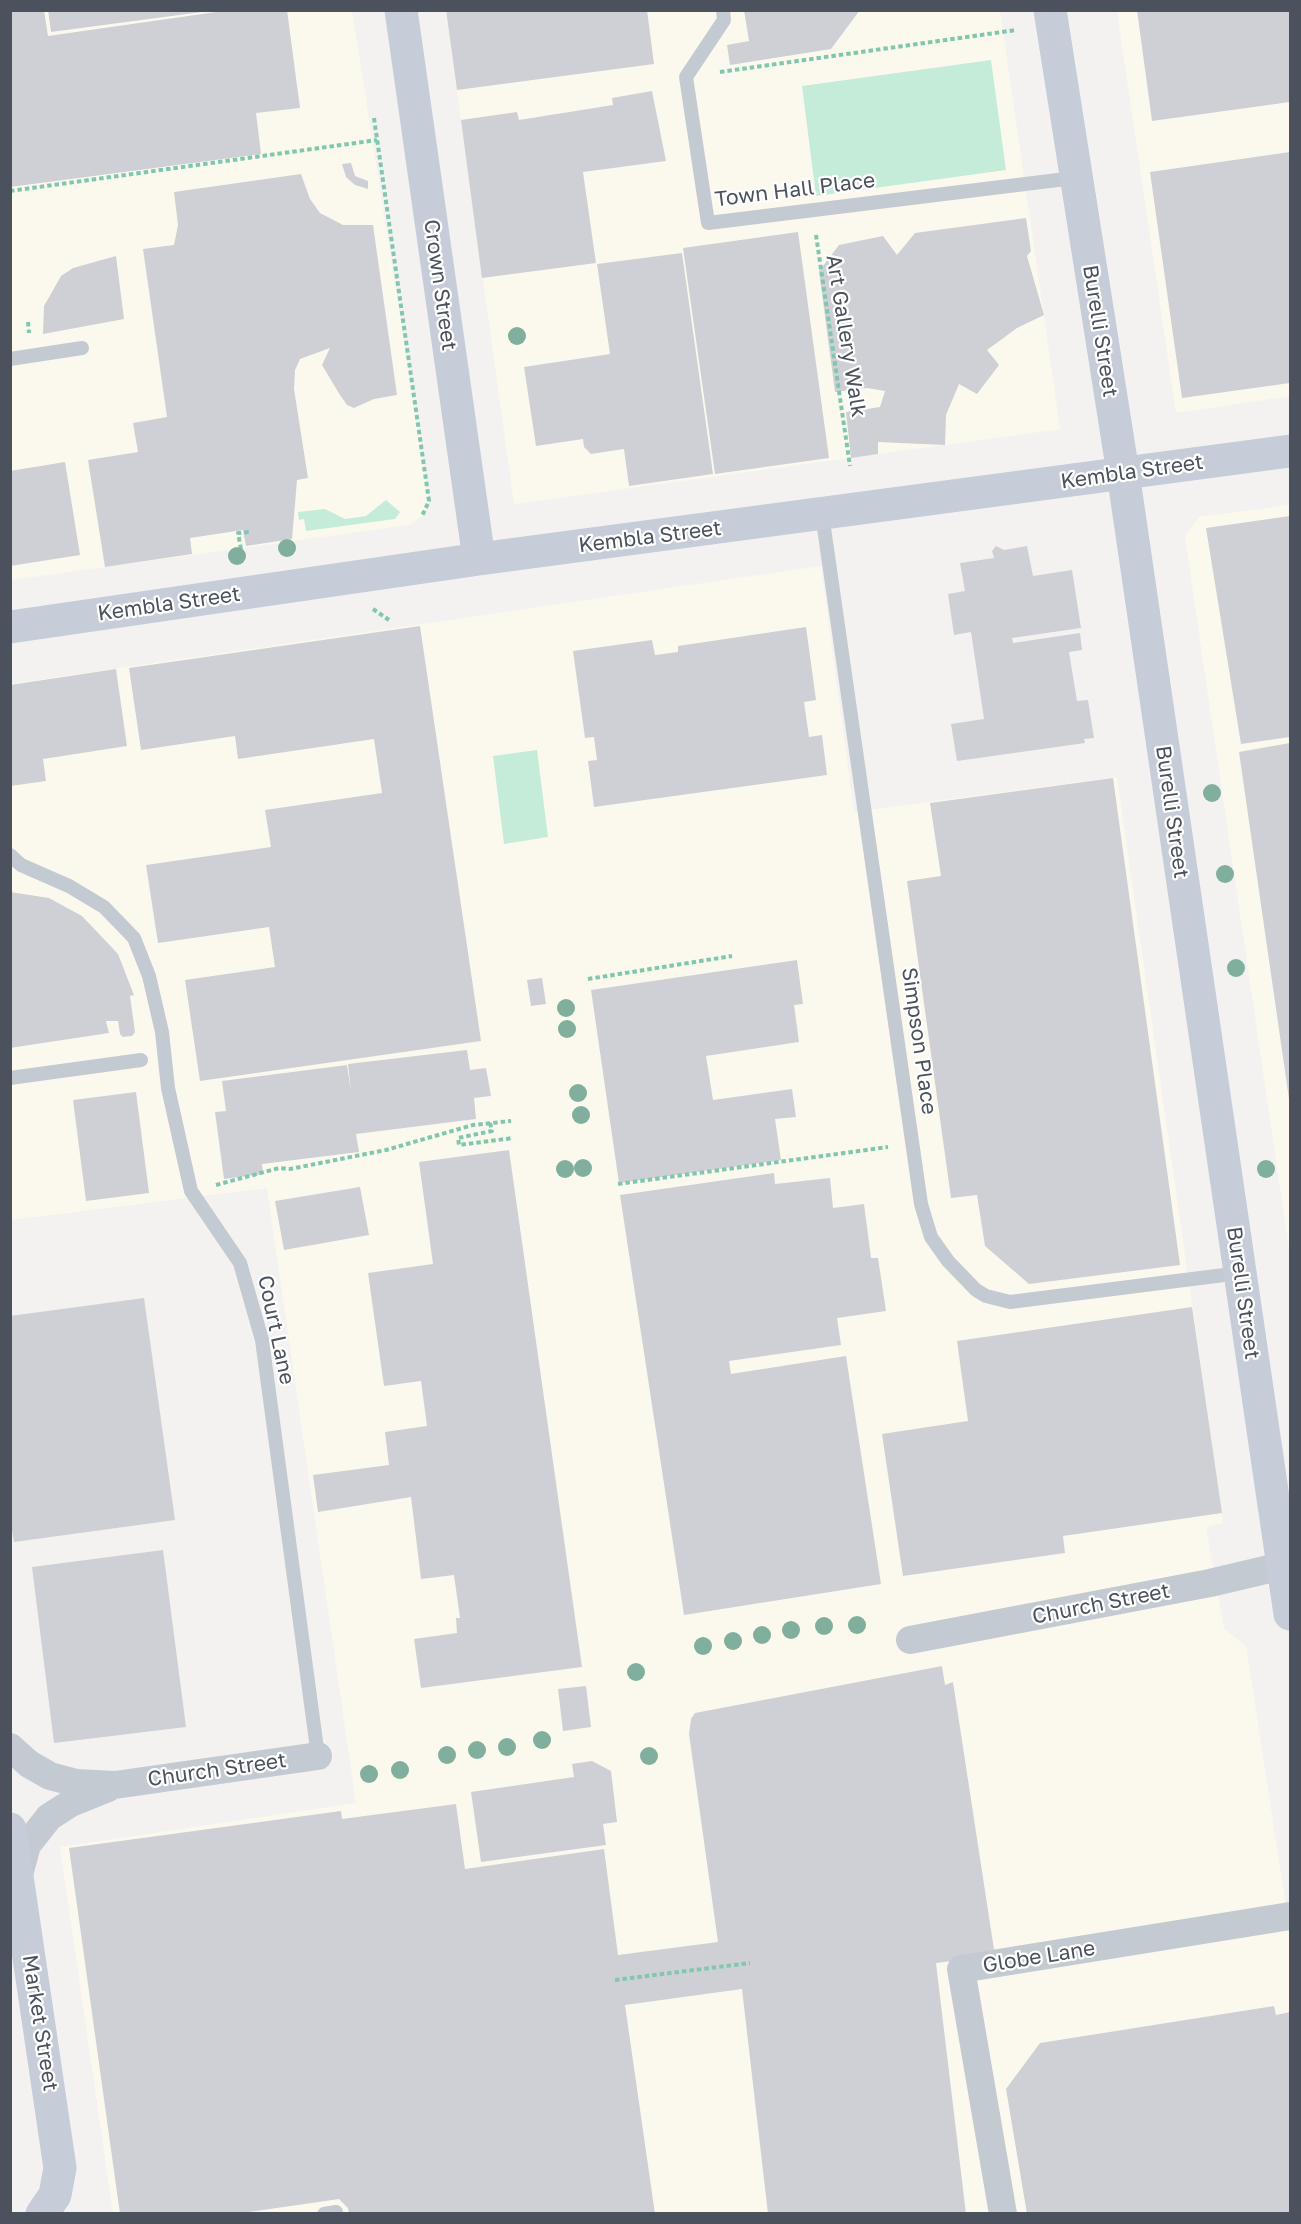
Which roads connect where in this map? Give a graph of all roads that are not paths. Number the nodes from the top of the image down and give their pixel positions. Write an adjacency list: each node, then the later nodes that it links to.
1 (401, 10): 10 (main road, Crown Street)
2 (723, 10): 4 (lane, Town Hall Place)
3 (1050, 10): 4 (main road, Burelli Street)
4 (1074, 178): 8 (main road, Burelli Street)
5 (82, 348): 6 (lane)
6 (10, 359)
7 (1290, 451): 8 (main road, Kembla Street)
8 (1123, 473): 9 (main road, Kembla Street); 15 (main road, Burelli Street)
9 (822, 514): 10 (main road, Kembla Street); 15 (lane, Simpson Place)
10 (479, 559): 11 (main road, Kembla Street)
11 (10, 627)
12 (10, 855): 20 (lane, Court Lane)
13 (141, 1060): 14 (lane)
14 (10, 1078)
15 (1240, 1273): 16 (main road, Burelli Street)
16 (1286, 1565): 17 (main road, Burelli Street); 18 (street, Church Street)
17 (1290, 1614)
18 (910, 1640)
19 (10, 1747): 21 (street, Church Street)
20 (318, 1756): 21 (street, Church Street)
21 (115, 1785): 23 (street, Church Street)
22 (10, 1828): 23 (main road, Market Street)
23 (18, 1878): 25 (main road, Market Street)
24 (1290, 1916): 26 (street, Globe Lane)
25 (42, 2214)
26 (1003, 2214)

